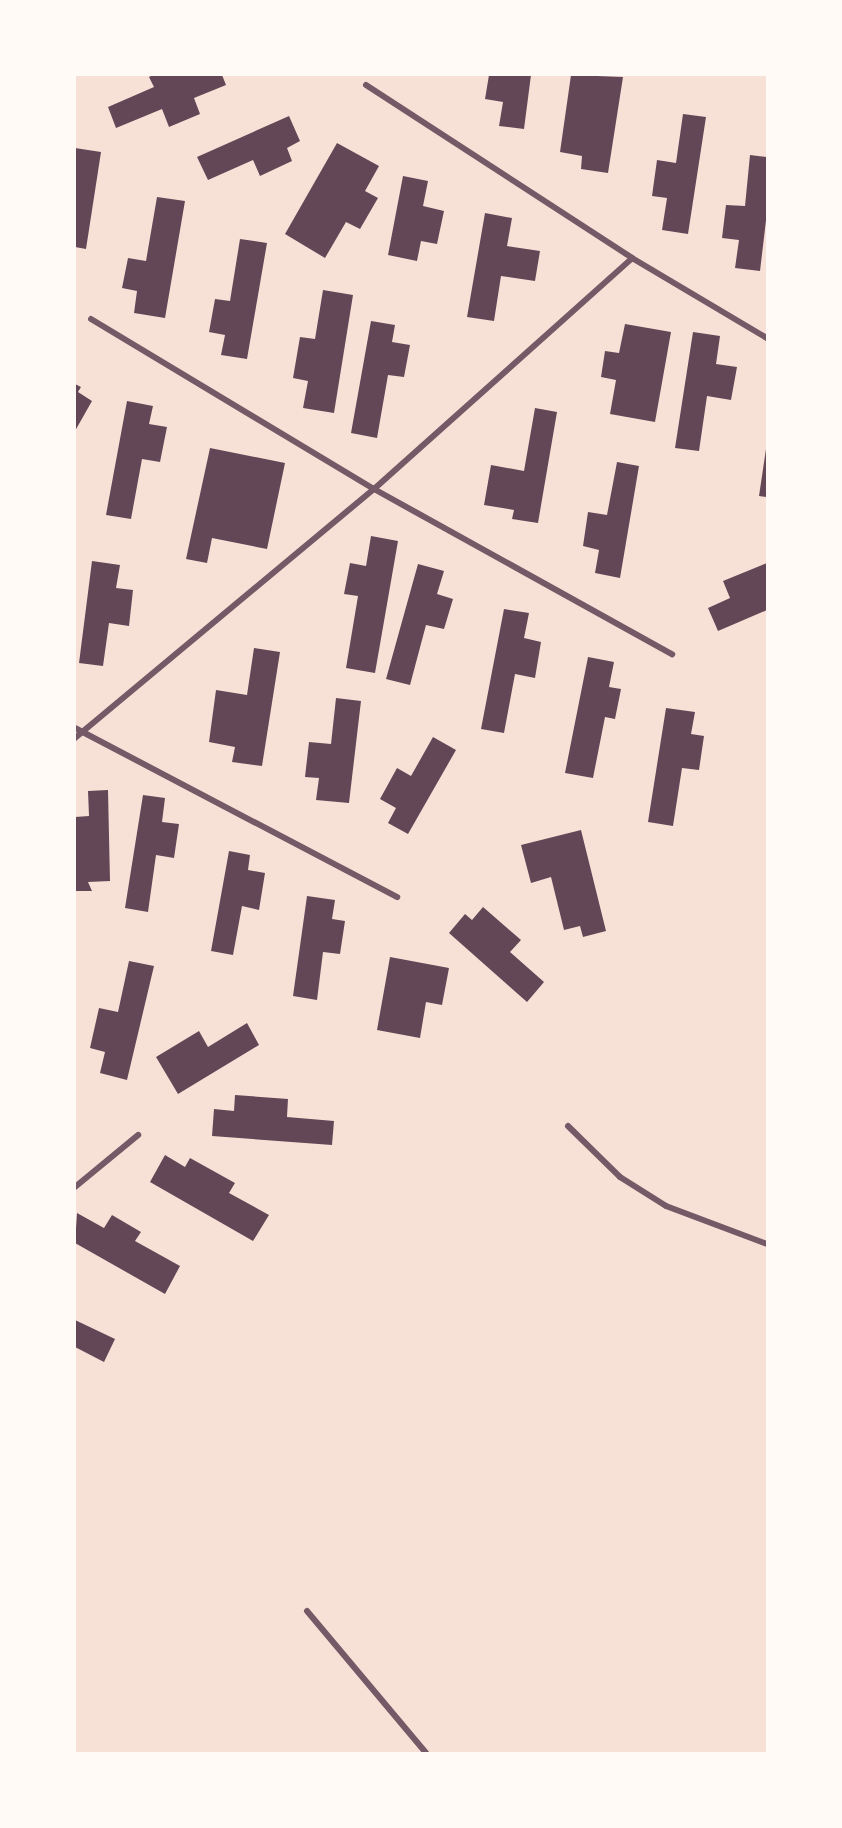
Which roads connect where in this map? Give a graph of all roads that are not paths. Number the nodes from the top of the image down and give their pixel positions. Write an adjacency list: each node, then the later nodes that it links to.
1 (366, 85): 2 (street)
2 (632, 258): 4 (street); 5 (street)
3 (91, 319): 5 (street)
4 (767, 338)
5 (374, 489): 6 (street); 8 (street)
6 (672, 654)
7 (75, 728): 8 (street)
8 (82, 732): 9 (street); 10 (street)
9 (75, 738)
10 (397, 897)
11 (568, 1126): 14 (street)
12 (138, 1135): 13 (street)
13 (75, 1187)
14 (767, 1244)
15 (307, 1611): 16 (street)
16 (426, 1753)

